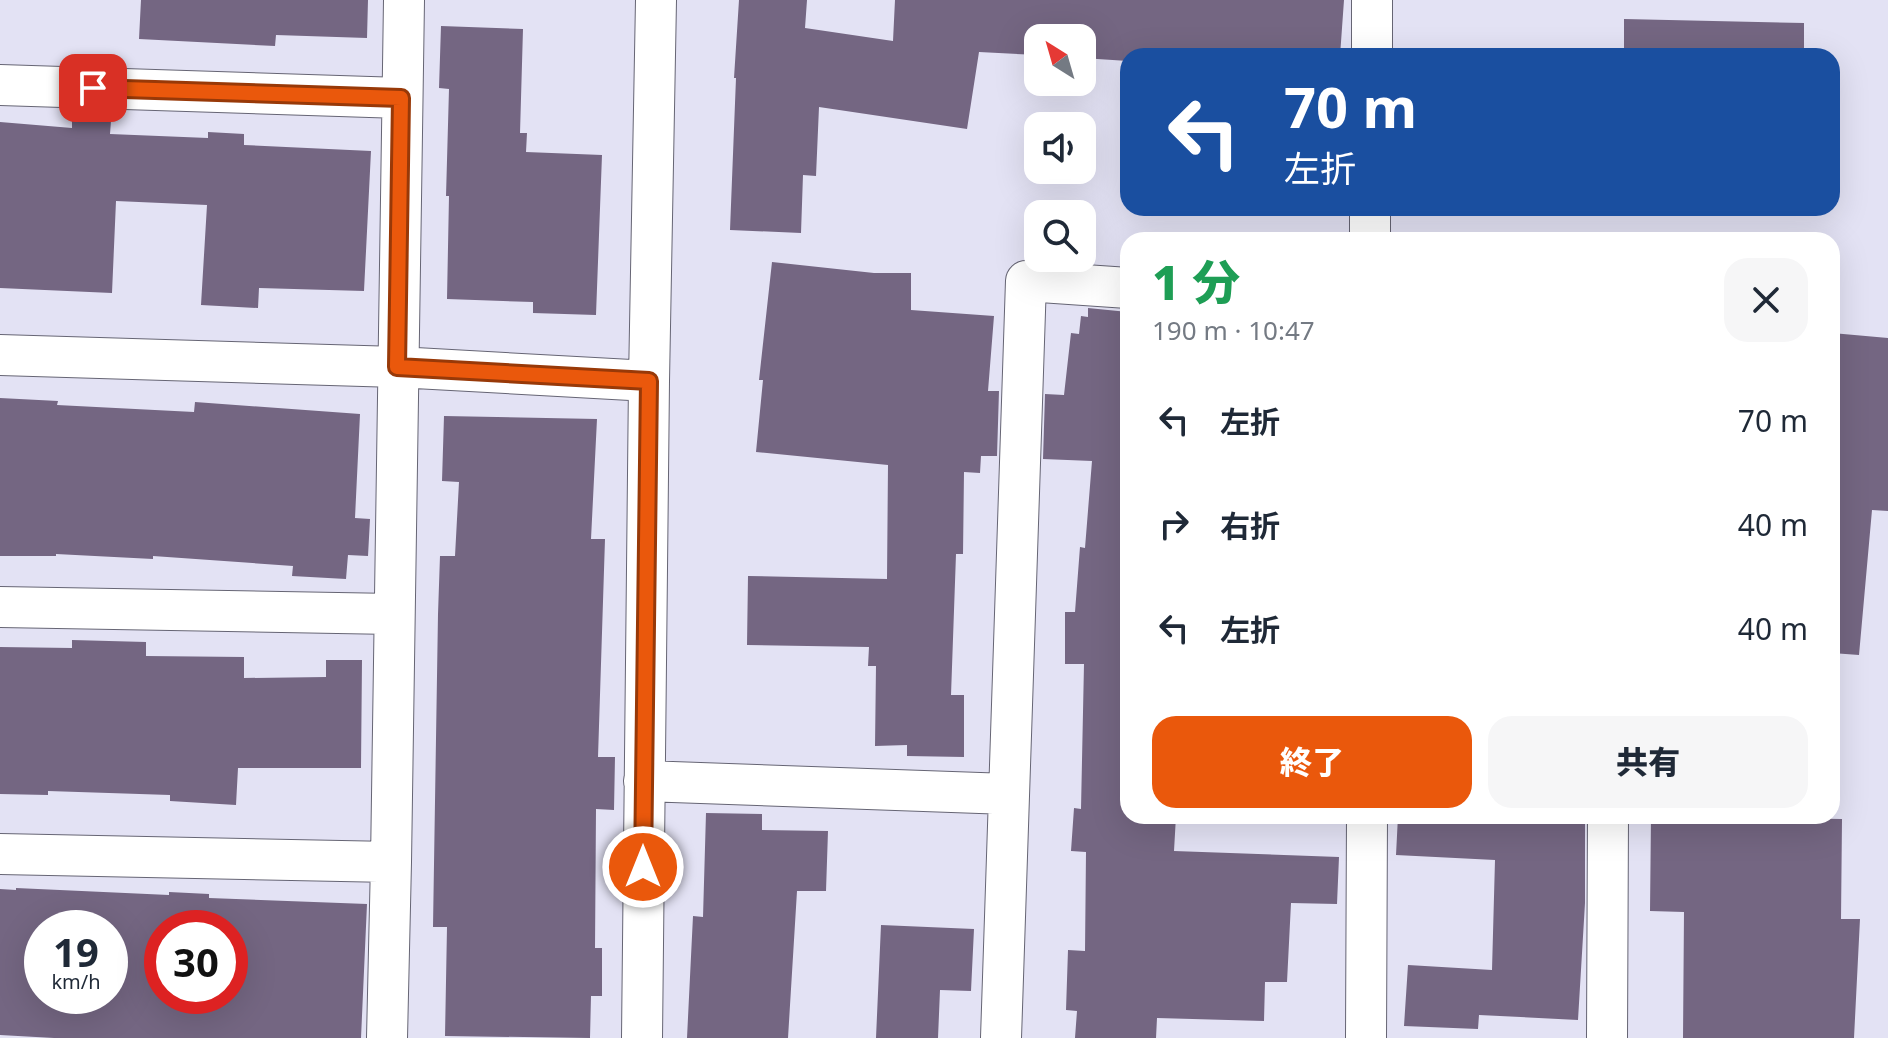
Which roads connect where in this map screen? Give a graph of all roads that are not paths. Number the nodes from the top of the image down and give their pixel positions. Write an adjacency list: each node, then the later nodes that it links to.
1 (404, 0): 6 (street)
2 (656, 0): 10 (street)
3 (1372, 0): 4 (street)
4 (1372, 48)
5 (0, 85): 6 (street)
6 (401, 98): 9 (street)
7 (1120, 287): 14 (street)
8 (0, 355): 9 (street)
9 (397, 367): 10 (street); 12 (street)
10 (649, 381): 13 (street)
11 (0, 607): 12 (street)
12 (393, 614): 18 (street)
13 (644, 781): 14 (street); 20 (street)
14 (1008, 794): 21 (street)
15 (1367, 824): 22 (street)
16 (1608, 824): 23 (street)
17 (0, 854): 18 (street)
18 (391, 862): 19 (street)
19 (387, 1038)
20 (642, 1038)
21 (1001, 1038)
22 (1366, 1038)
23 (1607, 1038)

